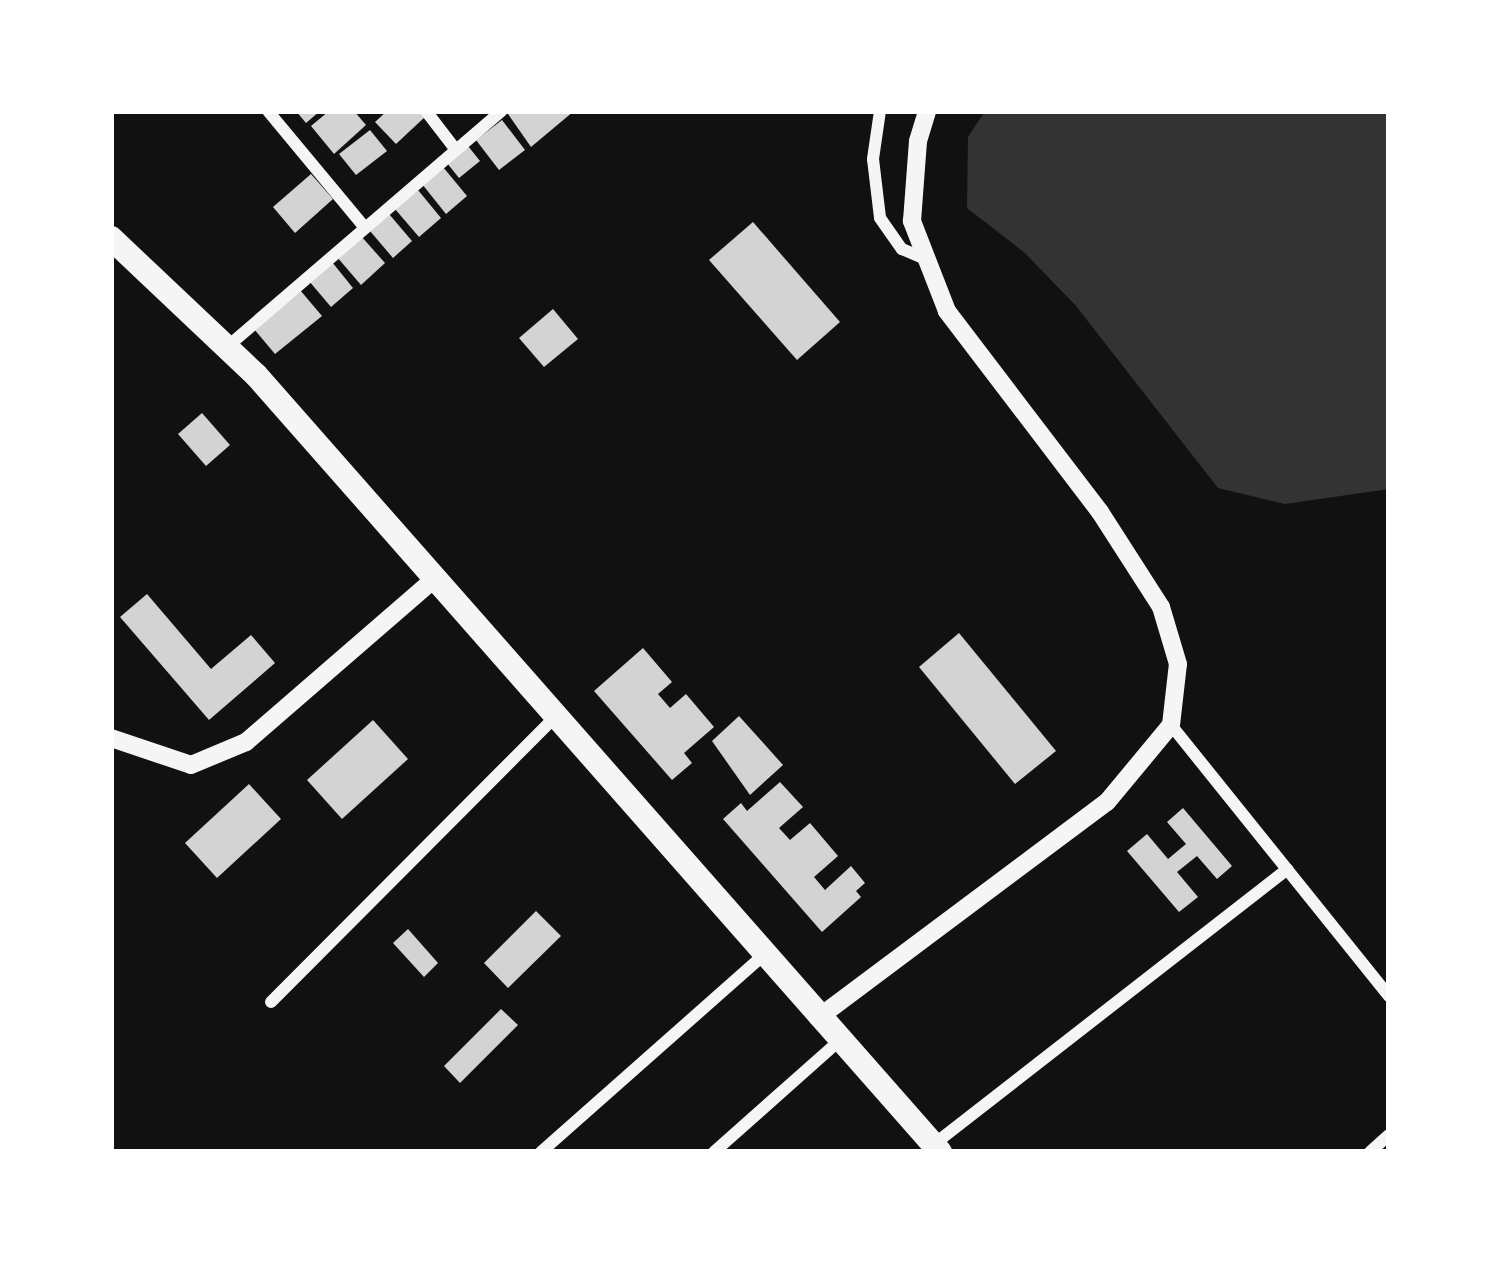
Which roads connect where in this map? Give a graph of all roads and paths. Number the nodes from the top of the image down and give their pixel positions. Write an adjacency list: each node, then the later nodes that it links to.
1 (268, 111): 7 (street)
2 (426, 111): 6 (street)
3 (502, 111): 6 (street)
4 (880, 111): 9 (street)
5 (927, 111): 9 (street)
6 (456, 150): 7 (street)
7 (365, 228): 10 (street)
8 (111, 238): 10 (main road)
9 (927, 260): 13 (street)
10 (226, 347): 11 (main road)
11 (434, 579): 12 (main road); 14 (street)
12 (555, 717): 16 (main road); 18 (street)
13 (1171, 725): 15 (street); 19 (street)
14 (111, 738)
15 (1287, 868): 17 (street); 22 (street)
16 (764, 955): 19 (main road); 23 (street)
17 (1389, 996)
18 (272, 1002)
19 (818, 1018): 20 (main road)
20 (839, 1041): 22 (main road); 24 (street)
21 (1389, 1136): 25 (street)
22 (937, 1148)
23 (542, 1152)
24 (714, 1152)
25 (1370, 1152)

